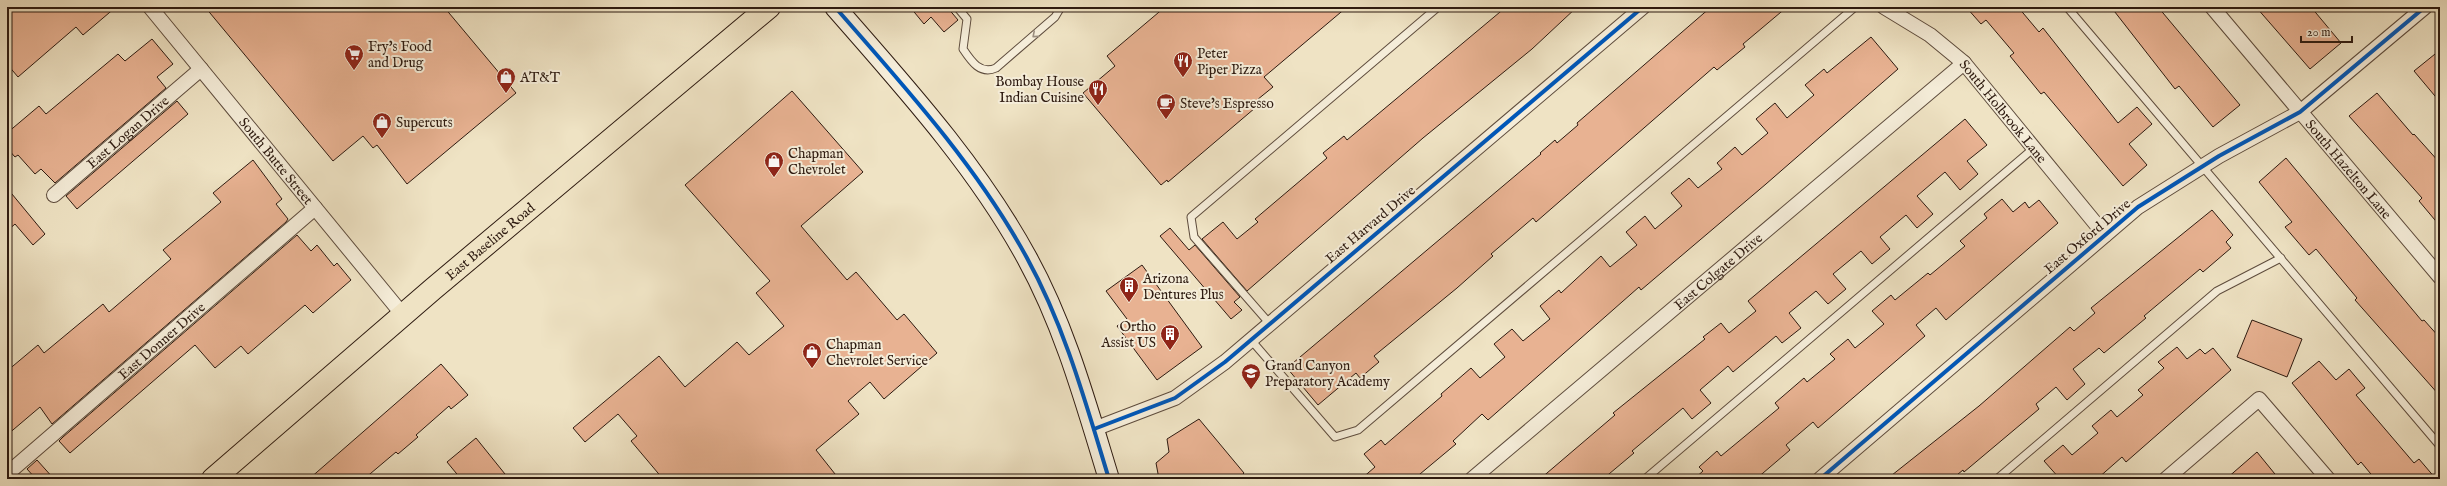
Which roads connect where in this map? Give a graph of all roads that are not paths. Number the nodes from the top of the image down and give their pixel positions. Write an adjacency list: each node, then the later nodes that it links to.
1 (150, 7): 14 (street, South Butte Street)
2 (769, 7): 23 (main road, East Baseline Road)
3 (835, 7): 26 (main road)
4 (957, 7): 5 (lane, one-way to 4)
5 (1061, 7)
6 (1438, 7): 24 (lane)
7 (1643, 7): 24 (street, East Harvard Drive)
8 (1855, 7): 25 (lane)
9 (1884, 7): 13 (street, South Holbrook Lane)
10 (2067, 7): 17 (lane)
11 (2212, 7): 15 (street, South Hazelton Lane)
12 (2424, 7): 15 (street, East Oxford Drive)
13 (1964, 63): 16 (street, South Holbrook Lane); 31 (street, East Colgate Drive)
14 (201, 69): 18 (street, East Logan Drive); 19 (street, South Butte Street)
15 (2300, 112): 17 (street, East Oxford Drive); 22 (street, South Hazelton Lane)
16 (2034, 148): 20 (street, South Holbrook Lane); 32 (lane)
17 (2203, 166): 20 (street, East Oxford Drive); 21 (lane)
18 (54, 195)
19 (316, 208): 23 (street, South Butte Street); 28 (street, East Donner Drive)
20 (2105, 235): 33 (street, East Oxford Drive)
21 (2281, 258): 27 (lane); 34 (lane)
22 (2440, 277)
23 (404, 315): 29 (main road, East Baseline Road)
24 (1270, 324): 25 (street, East Harvard Drive)
25 (1251, 340): 26 (street, East Harvard Drive)
26 (1094, 430): 30 (main road)
27 (2440, 446)
28 (7, 474)
29 (213, 479)
30 (1109, 479)
31 (1472, 479)
32 (1645, 479)
33 (1820, 479)
34 (1996, 479)
35 (2166, 479): 36 (street)
36 (2328, 479)

